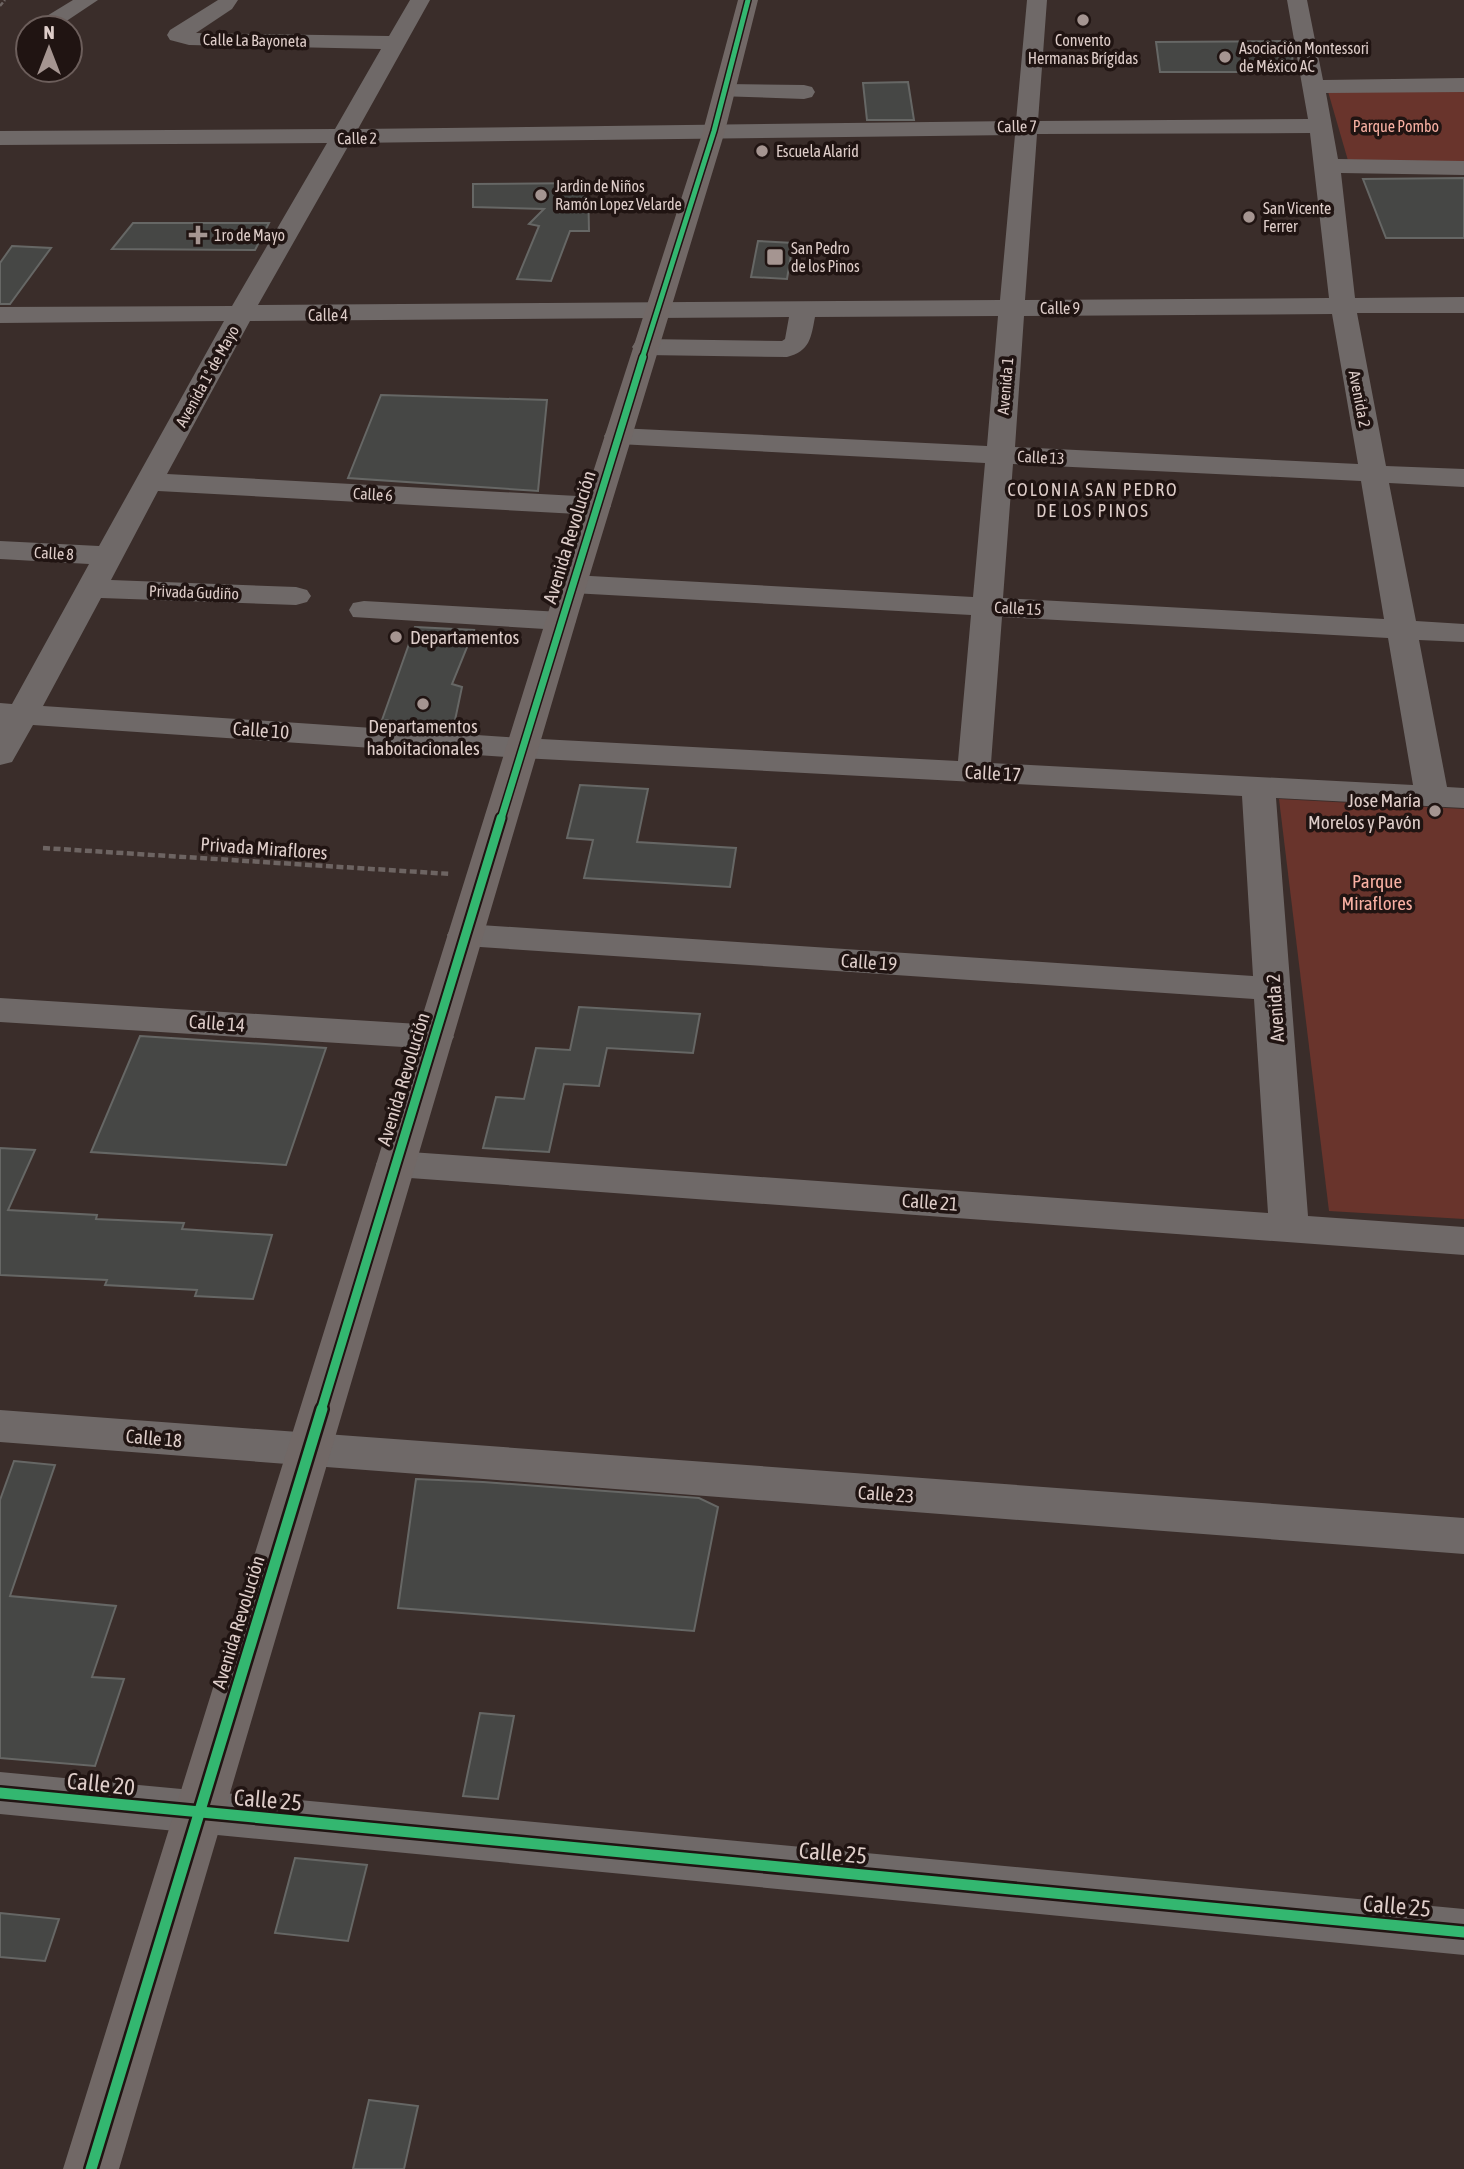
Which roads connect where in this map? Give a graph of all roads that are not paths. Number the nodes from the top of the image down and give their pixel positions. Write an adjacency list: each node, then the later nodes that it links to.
1 (88, 0): 7 (street)
2 (228, 0): 8 (street, Calle La Bayoneta)
3 (420, 0): 8 (street, Avenida 1º de Mayo)
4 (748, 0): 11 (main road, Avenida Revolución)
5 (1037, 0): 13 (street, Avenida 1)
6 (1297, 0): 10 (street, Avenida 2)
7 (64, 14)
8 (396, 43): 17 (street, Avenida 1º de Mayo)
9 (1464, 85): 10 (street)
10 (1312, 87): 14 (street, Avenida 2)
11 (724, 92): 12 (street); 15 (main road, Avenida Revolución)
12 (804, 92)
13 (1026, 126): 14 (street, Calle 7); 15 (street, Calle 7); 22 (street, Avenida 1)
14 (1320, 126): 18 (street, Avenida 2)
15 (715, 131): 17 (street, Calle 2); 24 (main road, Avenida Revolución)
16 (0, 138): 17 (street, Calle 2)
17 (344, 138): 26 (street, Avenida 1º de Mayo)
18 (1336, 166): 19 (street); 20 (street, Avenida 2)
19 (1464, 167)
20 (1343, 305): 21 (street, Calle 9); 22 (street, Calle 9); 30 (street, Avenida 2)
21 (1464, 305)
22 (1012, 308): 23 (street, Calle 9); 29 (street, Avenida 1)
23 (803, 311): 24 (street, Calle 9); 27 (street)
24 (656, 312): 26 (street, Calle 4); 27 (main road, Avenida Revolución)
25 (0, 315): 26 (street, Calle 4)
26 (240, 315): 32 (street, Avenida 1º de Mayo)
27 (645, 346): 28 (main road, Avenida Revolución)
28 (618, 436): 29 (street, Calle 13); 33 (main road, Avenida Revolución)
29 (999, 455): 30 (street, Calle 13); 39 (street, Avenida 1)
30 (1374, 474): 31 (street, Calle 13); 42 (street, Avenida 2)
31 (1464, 478)
32 (149, 482): 33 (street, Calle 6); 35 (street, Avenida 1º de Mayo)
33 (596, 506): 36 (main road, Avenida Revolución)
34 (0, 550): 35 (street, Calle 8)
35 (109, 555): 37 (street, Avenida 1º de Mayo)
36 (572, 584): 39 (street, Calle 15); 41 (main road, Avenida Revolución)
37 (91, 588): 38 (street, Privada Gudiño); 44 (street, Avenida 1º de Mayo)
38 (296, 596)
39 (987, 607): 42 (street, Calle 15); 47 (street, Avenida 1)
40 (363, 610): 41 (street)
41 (561, 621): 45 (main road, Avenida Revolución)
42 (1402, 629): 43 (street, Calle 15); 49 (street, Avenida 2)
43 (1464, 633)
44 (11, 714): 45 (street, Calle 10); 46 (street, Avenida 1º de Mayo)
45 (522, 748): 47 (street, Calle 17); 50 (main road, Avenida Revolución)
46 (0, 755)
47 (974, 772): 48 (street, Calle 17)
48 (1258, 787): 49 (street, Calle 17); 51 (street, Avenida 2)
49 (1448, 797)
50 (465, 935): 51 (street, Calle 19); 53 (main road, Avenida Revolución)
51 (1274, 989): 55 (street, Avenida 2)
52 (0, 1010): 53 (street, Calle 14)
53 (435, 1037): 54 (main road, Avenida Revolución)
54 (396, 1164): 55 (street, Calle 21); 58 (main road, Avenida Revolución)
55 (1289, 1228): 56 (street, Calle 21)
56 (1464, 1241)
57 (0, 1426): 58 (street, Calle 18)
58 (308, 1451): 59 (street, Calle 23); 61 (main road, Avenida Revolución)
59 (1464, 1536)
60 (0, 1793): 61 (street, Calle 20)
61 (198, 1812): 62 (street, Calle 25); 63 (main road, Avenida Revolución)
62 (1464, 1932)
63 (91, 2169)

